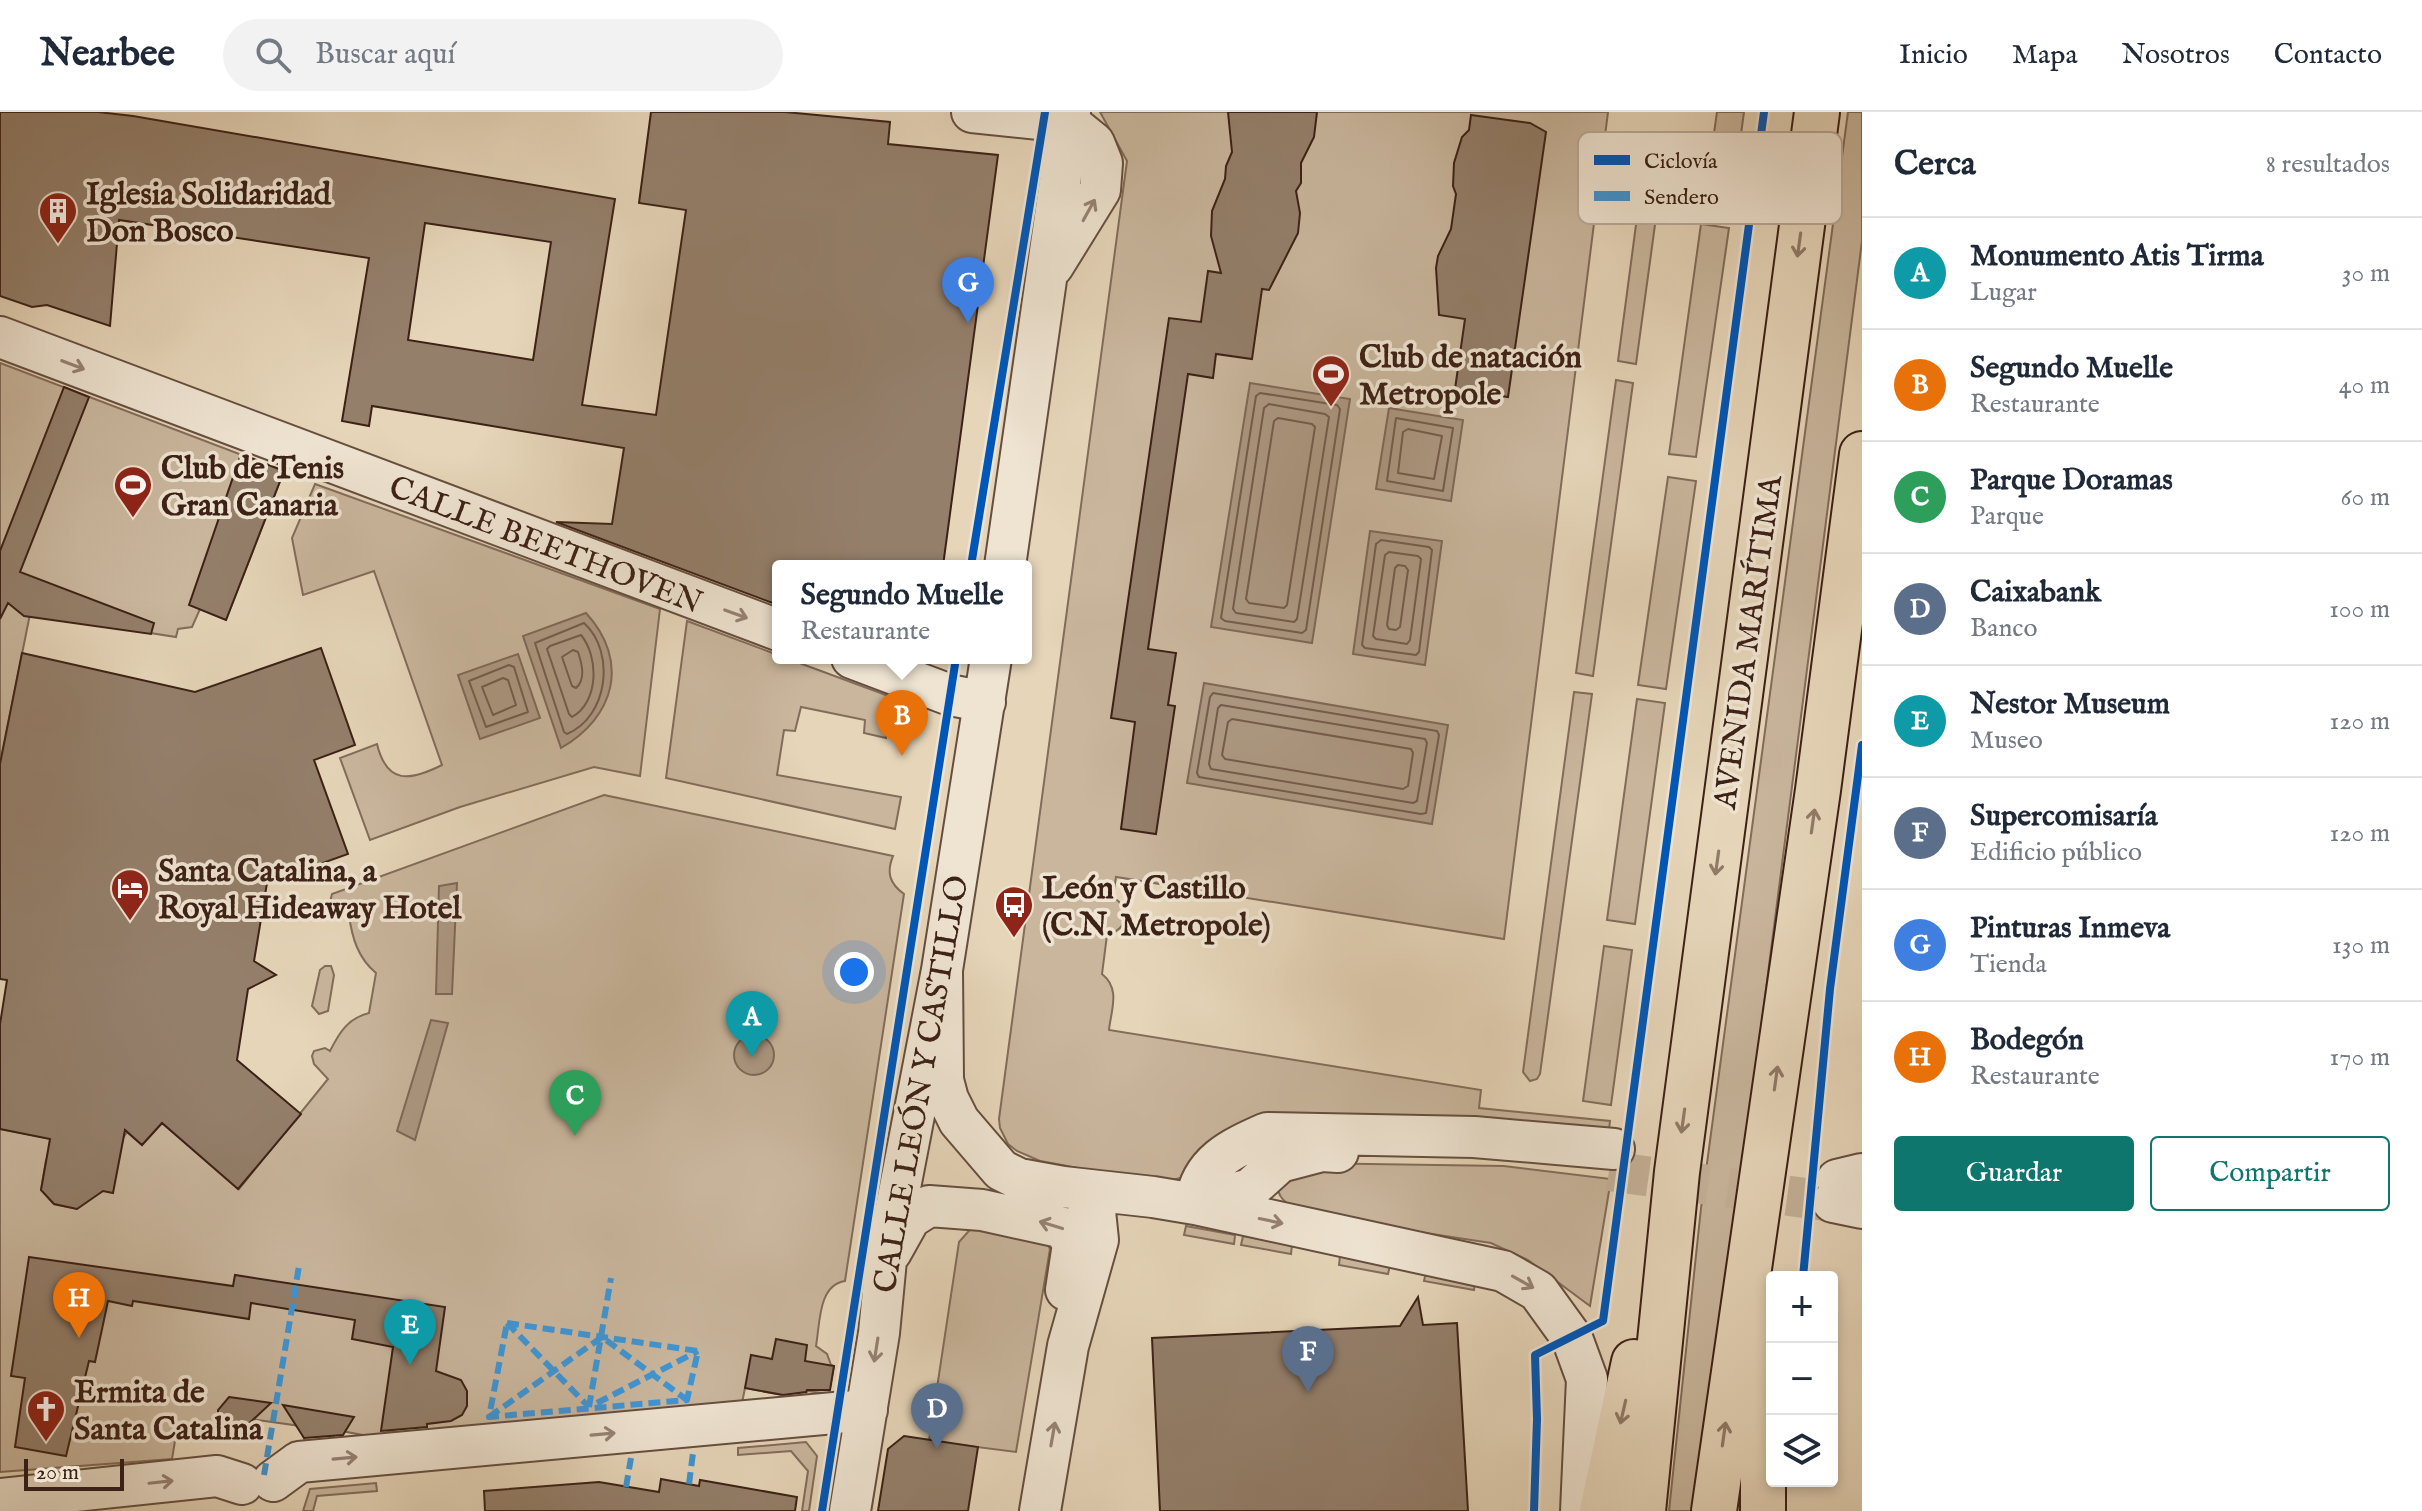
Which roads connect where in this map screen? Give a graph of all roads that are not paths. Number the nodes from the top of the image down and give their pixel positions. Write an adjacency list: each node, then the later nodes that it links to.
1 (972, 112): 3 (street)
2 (1817, 112): 4 (highway, AVENIDA MARÍTIMA, one-way to 4)
3 (1069, 117): 8 (street)
4 (1814, 132)
5 (1802, 224): 15 (highway, AVENIDA MARÍTIMA, one-way to 15)
6 (0, 337): 9 (street, CALLE BEETHOVEN, one-way to 9)
7 (1862, 454): 16 (highway, one-way to 7)
8 (1006, 560)
9 (772, 628)
10 (868, 664): 12 (street)
11 (990, 664): 12 (street, CALLE LEÓN Y CASTILLO)
12 (985, 702): 13 (street, CALLE LEÓN Y CASTILLO)
13 (942, 970): 17 (street); 21 (street, CALLE LEÓN Y CASTILLO)
14 (1612, 1160): 19 (street)
15 (1677, 1172): 29 (highway, one-way to 29); 30 (highway)
16 (1760, 1183): 31 (highway, one-way to 16); 32 (highway)
17 (1078, 1190): 18 (street); 20 (street)
18 (1153, 1197): 19 (street); 20 (street)
19 (1195, 1204): 28 (street, one-way to 28)
20 (1098, 1240): 22 (street)
21 (886, 1260): 22 (street, one-way to 21); 23 (street, CALLE LEÓN Y CASTILLO, one-way to 23)
22 (1068, 1346): 27 (street, one-way to 22)
23 (867, 1410): 25 (street, one-way to 23); 26 (street, CALLE LEÓN Y CASTILLO)
24 (0, 1499): 25 (street, one-way to 25)
25 (264, 1499)
26 (850, 1511)
27 (1040, 1511)
28 (1581, 1511)
29 (1602, 1511)
30 (1643, 1511)
31 (1714, 1511)
32 (1763, 1511)

